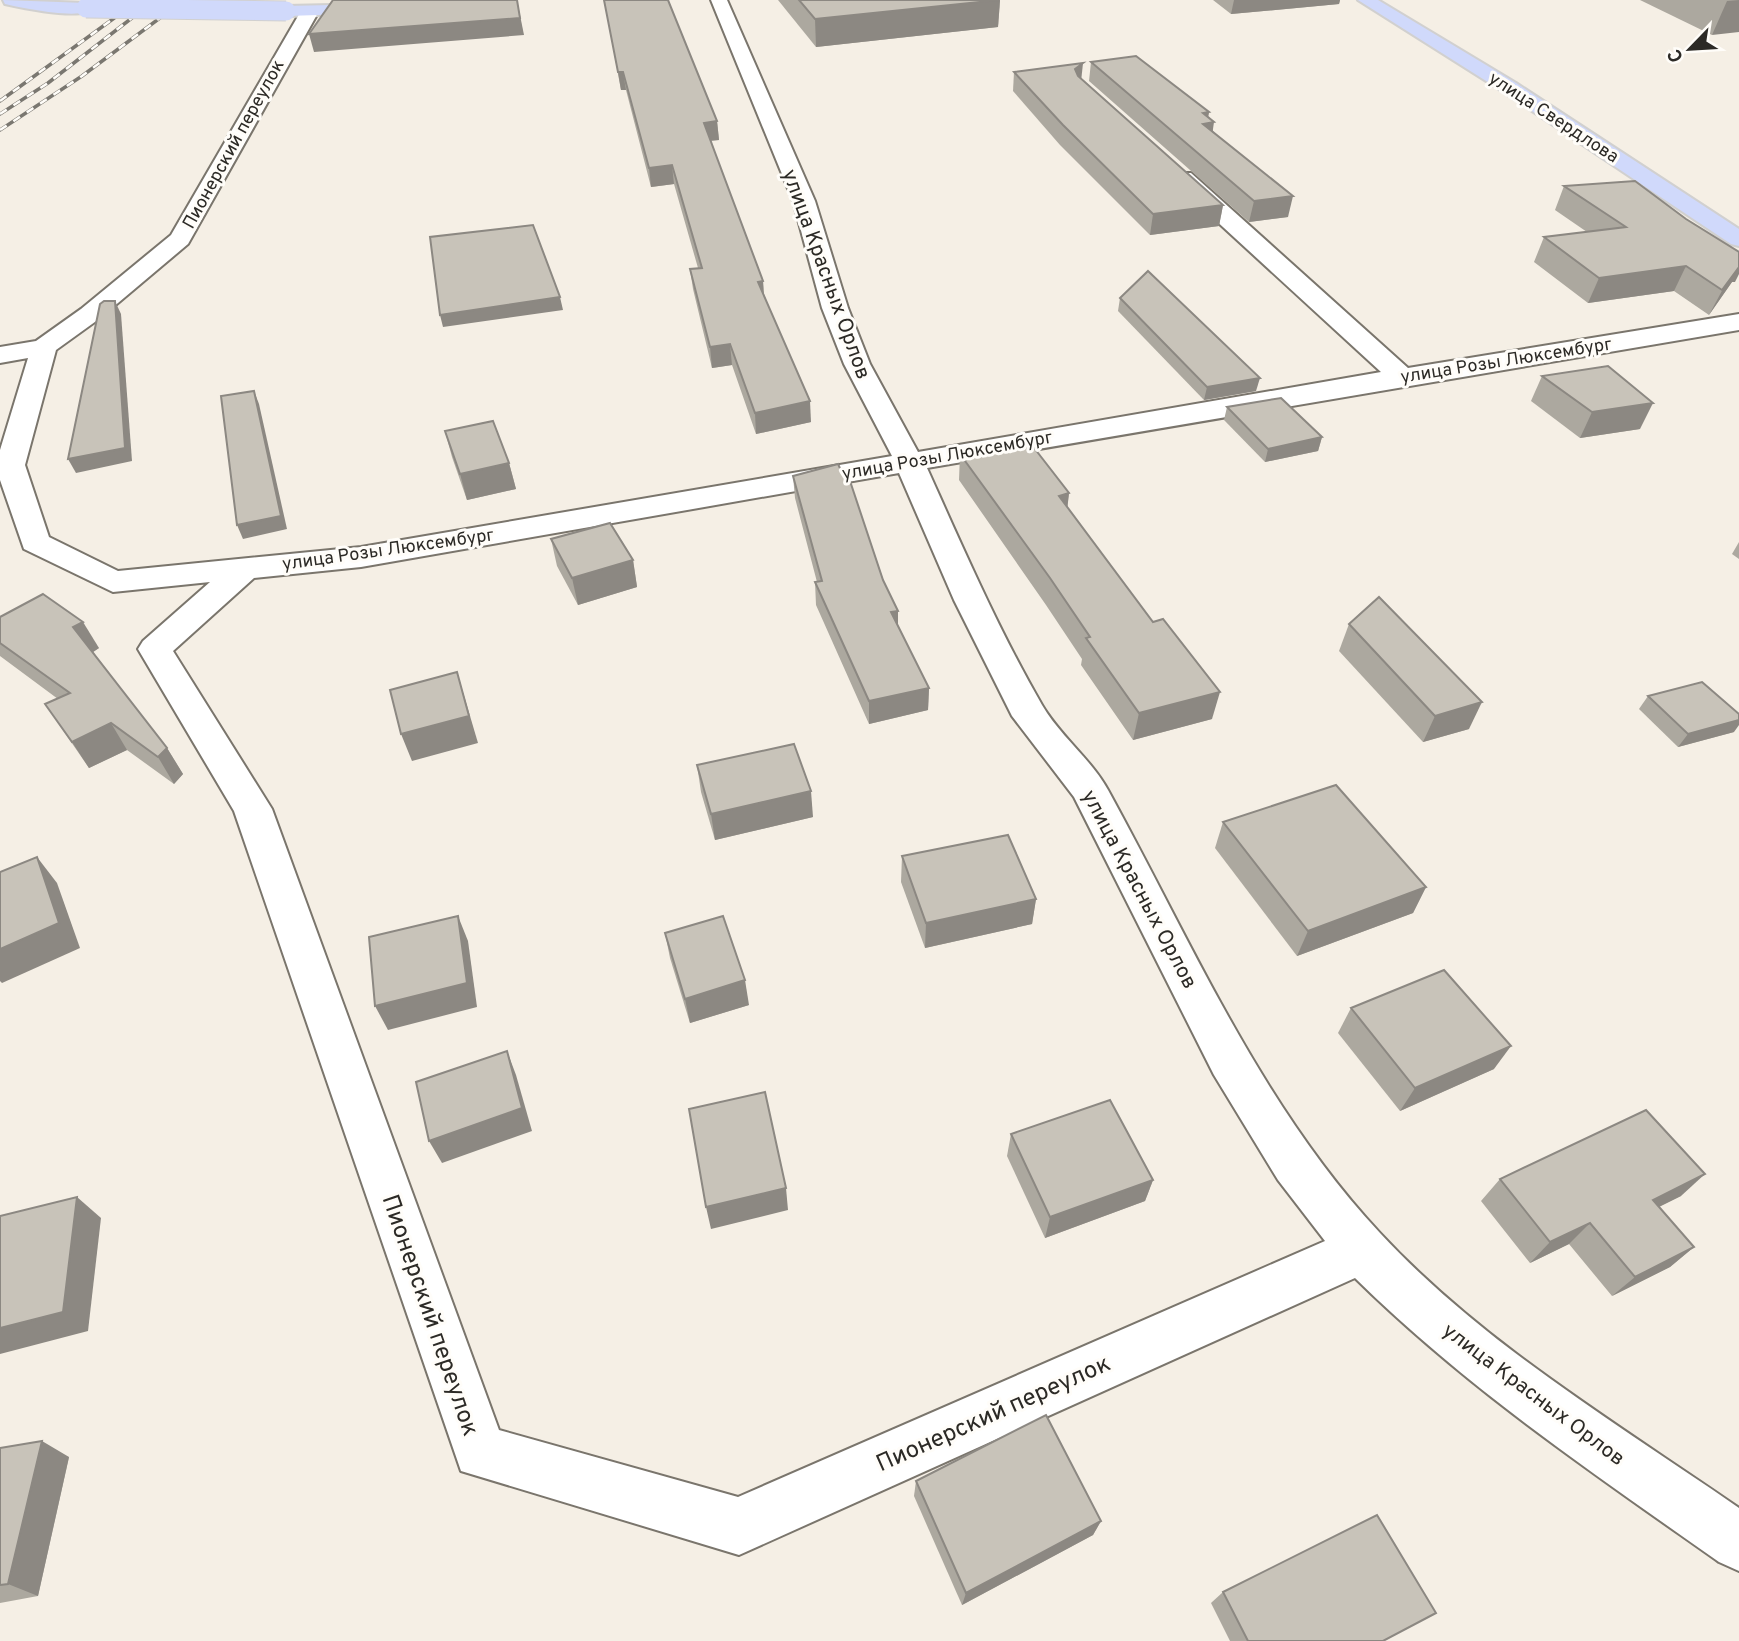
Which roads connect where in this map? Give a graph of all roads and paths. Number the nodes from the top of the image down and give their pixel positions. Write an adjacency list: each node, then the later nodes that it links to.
1 (11, 0): 5 (main road, bridge)
2 (719, 0): 12 (street, улица Красных Орлов)
3 (1367, 0): 7 (main road, улица Свердлова)
4 (391, 8): 5 (main road)
5 (298, 11): 9 (street, Пионерский переулок)
6 (1167, 163): 11 (street)
7 (1739, 239)
8 (1739, 322): 11 (street, улица Розы Люксембург)
9 (44, 347): 10 (street); 13 (street, улица Розы Люксембург)
10 (0, 355)
11 (1402, 377): 12 (street, улица Розы Люксембург)
12 (909, 461): 13 (street, улица Розы Люксембург); 14 (street, улица Красных Орлов)
13 (245, 569): 14 (street, Пионерский переулок)
14 (1362, 1250): 15 (street, улица Красных Орлов)
15 (1739, 1542)

